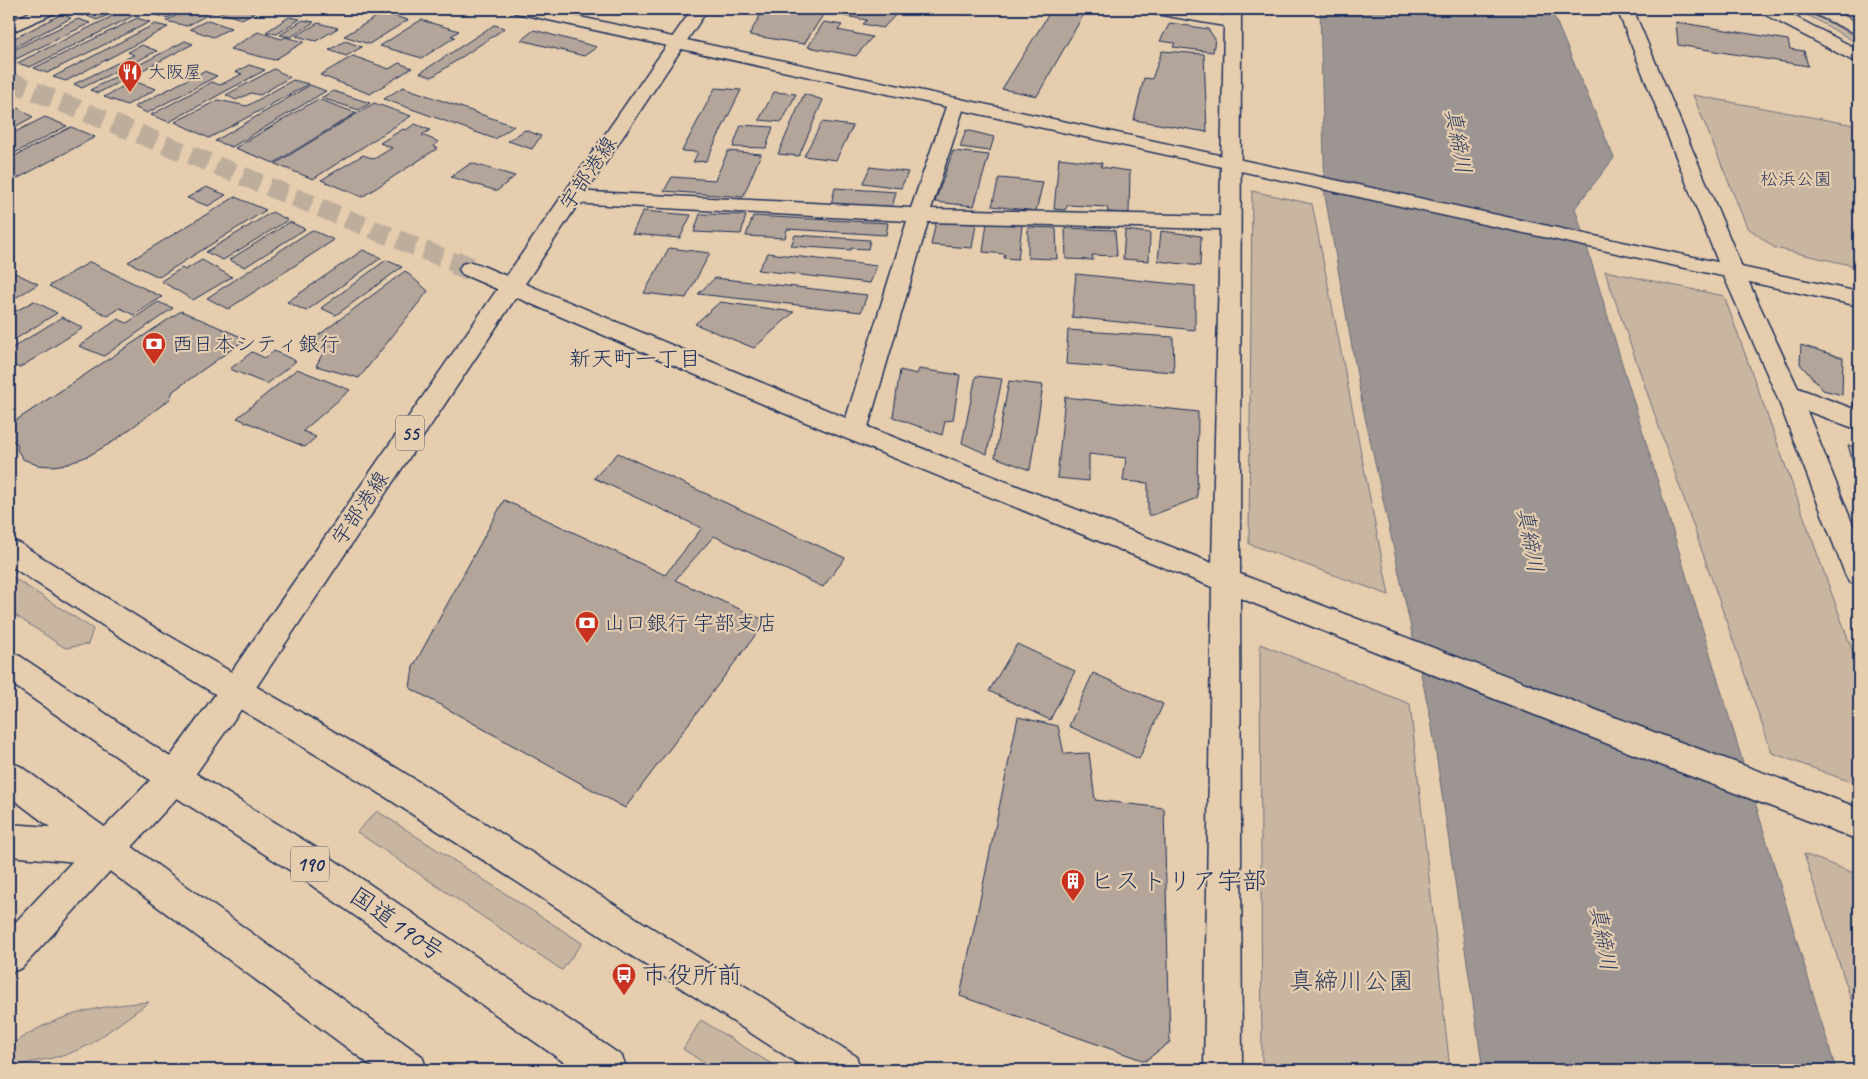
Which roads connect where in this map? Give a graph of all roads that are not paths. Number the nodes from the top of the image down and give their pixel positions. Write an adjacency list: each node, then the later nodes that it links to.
1 (49, 9): 9 (main road)
2 (521, 9): 11 (main road)
3 (700, 9): 11 (main road, 宇部港線 / 55)
4 (1156, 9): 8 (main road)
5 (1625, 9): 19 (main road)
6 (1768, 9): 12 (main road)
7 (1818, 9): 10 (main road)
8 (1233, 16): 14 (main road)
9 (9, 28)
10 (1859, 30)
11 (678, 43): 13 (main road); 15 (main road, 宇部港線 / 55)
12 (1859, 57)
13 (956, 104): 14 (main road); 16 (main road)
14 (1232, 163): 17 (main road); 19 (main road)
15 (572, 198): 16 (main road); 20 (main road, 宇部港線 / 55)
16 (919, 215): 17 (main road); 24 (main road)
17 (1230, 223): 27 (main road)
18 (470, 269): 20 (main road)
19 (1733, 272): 21 (main road); 22 (main road)
20 (510, 287): 24 (main road); 29 (main road, 宇部港線 / 55)
21 (1859, 299)
22 (1788, 394): 23 (main road); 26 (main road)
23 (1859, 421)
24 (854, 432): 27 (main road)
25 (9, 551): 29 (main road)
26 (1859, 574)
27 (1226, 580): 32 (main road); 39 (main road)
28 (9, 665): 31 (main road, 国道190号 / 190)
29 (236, 692): 31 (main road, 宇部港線 / 55); 38 (main road)
30 (9, 777): 34 (main road)
31 (174, 778): 34 (main road, 宇部港線 / 55); 37 (main road, 国道190号 / 190)
32 (1859, 824)
33 (9, 840): 34 (main road)
34 (108, 848): 35 (main road, 宇部港線); 36 (main road)
35 (9, 955)
36 (408, 1070)
37 (608, 1070)
38 (842, 1070)
39 (1224, 1070)

